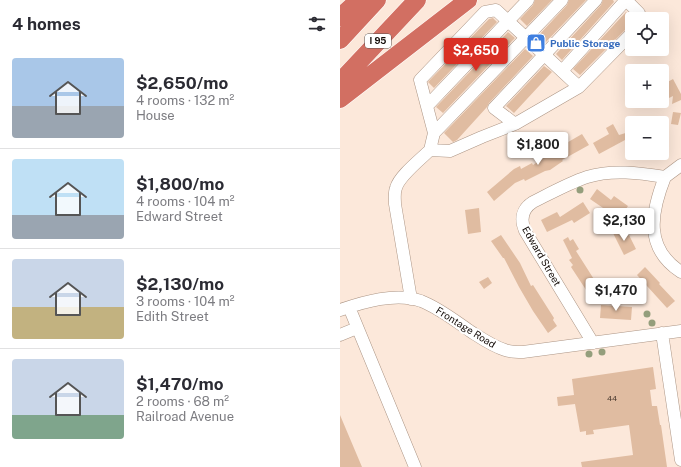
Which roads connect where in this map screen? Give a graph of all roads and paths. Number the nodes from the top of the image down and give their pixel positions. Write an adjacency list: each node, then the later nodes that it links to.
1 (359, 0): 10 (highway)
2 (378, 0): 13 (highway, I 95)
3 (417, 0): 17 (highway, I 95)
4 (468, 0): 19 (highway)
5 (528, 0): 11 (street)
6 (562, 0): 12 (street)
7 (596, 0): 15 (street)
8 (626, 0): 9 (street); 16 (street)
9 (637, 12)
10 (340, 17)
11 (507, 22): 12 (street); 20 (street); 20 (street)
12 (525, 38): 15 (street); 22 (street)
13 (340, 40)
14 (625, 40): 18 (street)
15 (544, 55): 16 (street); 21 (street)
16 (562, 71): 18 (street)
17 (340, 82)
18 (579, 87): 21 (street)
19 (340, 99)
20 (427, 106): 22 (street)
21 (515, 124): 23 (street)
22 (434, 134): 23 (street)
23 (430, 150): 27 (street)
24 (681, 165): 25 (street)
25 (665, 177): 26 (street); 33 (street, Edward Street)
26 (681, 272)
27 (411, 299): 28 (street, Frontage Road); 33 (street, Frontage Road)
28 (344, 309): 29 (street)
29 (357, 328): 32 (street); 35 (street)
30 (681, 330): 31 (street, Frontage Road)
31 (662, 333): 33 (street, Frontage Road); 34 (street)
32 (340, 335)
33 (593, 343)
34 (681, 460)
35 (415, 467)

